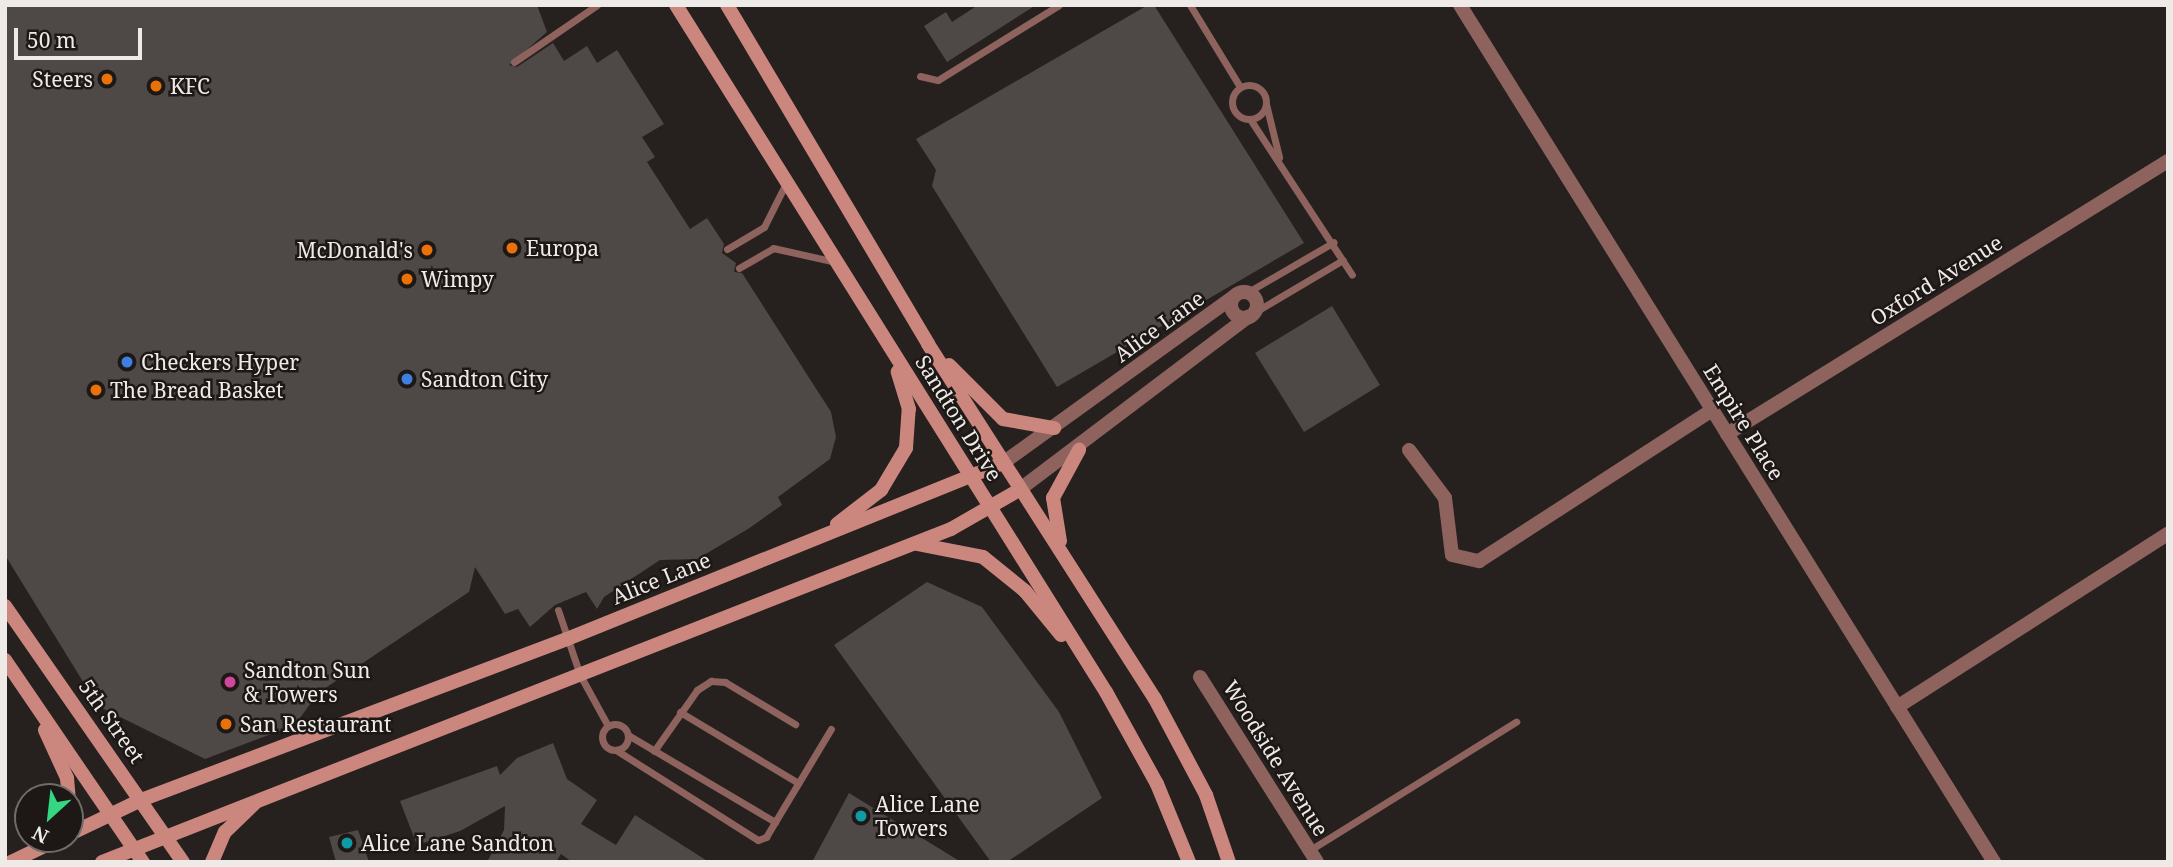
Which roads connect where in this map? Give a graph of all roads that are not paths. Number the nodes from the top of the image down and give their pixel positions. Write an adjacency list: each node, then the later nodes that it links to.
1 (597, 5): 7 (lane)
2 (676, 5): 14 (street, Sandton Drive)
3 (727, 5): 23 (street, Sandton Drive)
4 (1059, 5): 8 (lane)
5 (1190, 5): 9 (lane)
6 (1460, 5): 25 (street, Empire Place)
7 (514, 62)
8 (920, 76)
9 (1240, 87): 10 (lane); 11 (lane)
10 (1265, 103): 11 (lane); 13 (lane)
11 (1250, 119): 13 (lane)
12 (2168, 161): 27 (street, Oxford Avenue)
13 (1280, 162): 15 (lane)
14 (785, 185): 16 (lane); 18 (street, Sandton Drive)
15 (1334, 242): 17 (lane); 21 (lane)
16 (727, 249)
17 (1343, 260): 20 (lane); 22 (lane)
18 (831, 261): 19 (lane); 24 (street, Sandton Drive)
19 (739, 268)
20 (1352, 275)
21 (1240, 295): 22 (street); 22 (street); 26 (street, Alice Lane)
22 (1252, 314): 28 (street)
23 (928, 344): 26 (street); 30 (street, Sandton Drive)
24 (888, 346): 31 (street, Sandton Drive); 35 (street)
25 (1712, 410): 27 (street, Empire Place); 29 (street)
26 (1054, 428): 30 (street, Alice Lane)
27 (1727, 434): 46 (street, Empire Place)
28 (1079, 450): 32 (street); 37 (street)
29 (1409, 450)
30 (1003, 463): 31 (street, Alice Lane); 32 (street, Sandton Drive)
31 (972, 480): 33 (street, Sandton Drive); 35 (street, Alice Lane)
32 (1019, 490): 33 (street); 37 (street, Sandton Drive)
33 (991, 509): 36 (street); 45 (street, Sandton Drive)
34 (2168, 534): 46 (street)
35 (806, 542): 40 (street, Alice Lane)
36 (912, 544): 42 (street); 45 (street)
37 (1077, 577): 72 (street, Sandton Drive)
38 (5, 606): 58 (street, 5th Street)
39 (558, 610): 40 (lane)
40 (567, 639): 42 (lane); 58 (street, Alice Lane)
41 (5, 660): 44 (street)
42 (580, 676): 50 (lane); 57 (street)
43 (1200, 677): 65 (street, Woodside Avenue)
44 (25, 687): 55 (street); 59 (street)
45 (1105, 692): 71 (street, Sandton Drive)
46 (1897, 707): 73 (street, Empire Place)
47 (677, 715): 49 (lane); 54 (lane); 56 (lane)
48 (1516, 722): 65 (lane)
49 (795, 724)
50 (608, 726): 52 (lane); 53 (lane)
51 (831, 729): 56 (lane)
52 (628, 735): 53 (lane); 54 (lane)
53 (616, 750): 60 (lane)
54 (654, 751): 60 (lane)
55 (67, 783)
56 (798, 783): 60 (lane)
57 (270, 791): 62 (street); 70 (street)
58 (141, 800): 59 (street, Alice Lane); 62 (street, 5th Street)
59 (110, 815): 61 (street, Alice Lane); 63 (street)
60 (775, 822)
61 (84, 827)
62 (165, 836): 63 (street); 69 (street, 5th Street)
63 (134, 848): 67 (street); 68 (street)
64 (30, 853): 66 (street)
65 (1313, 856)
66 (11, 862)
67 (102, 862)
68 (143, 862)
69 (183, 862)
70 (212, 862)
71 (1189, 862)
72 (1229, 862)
73 (1994, 862)

